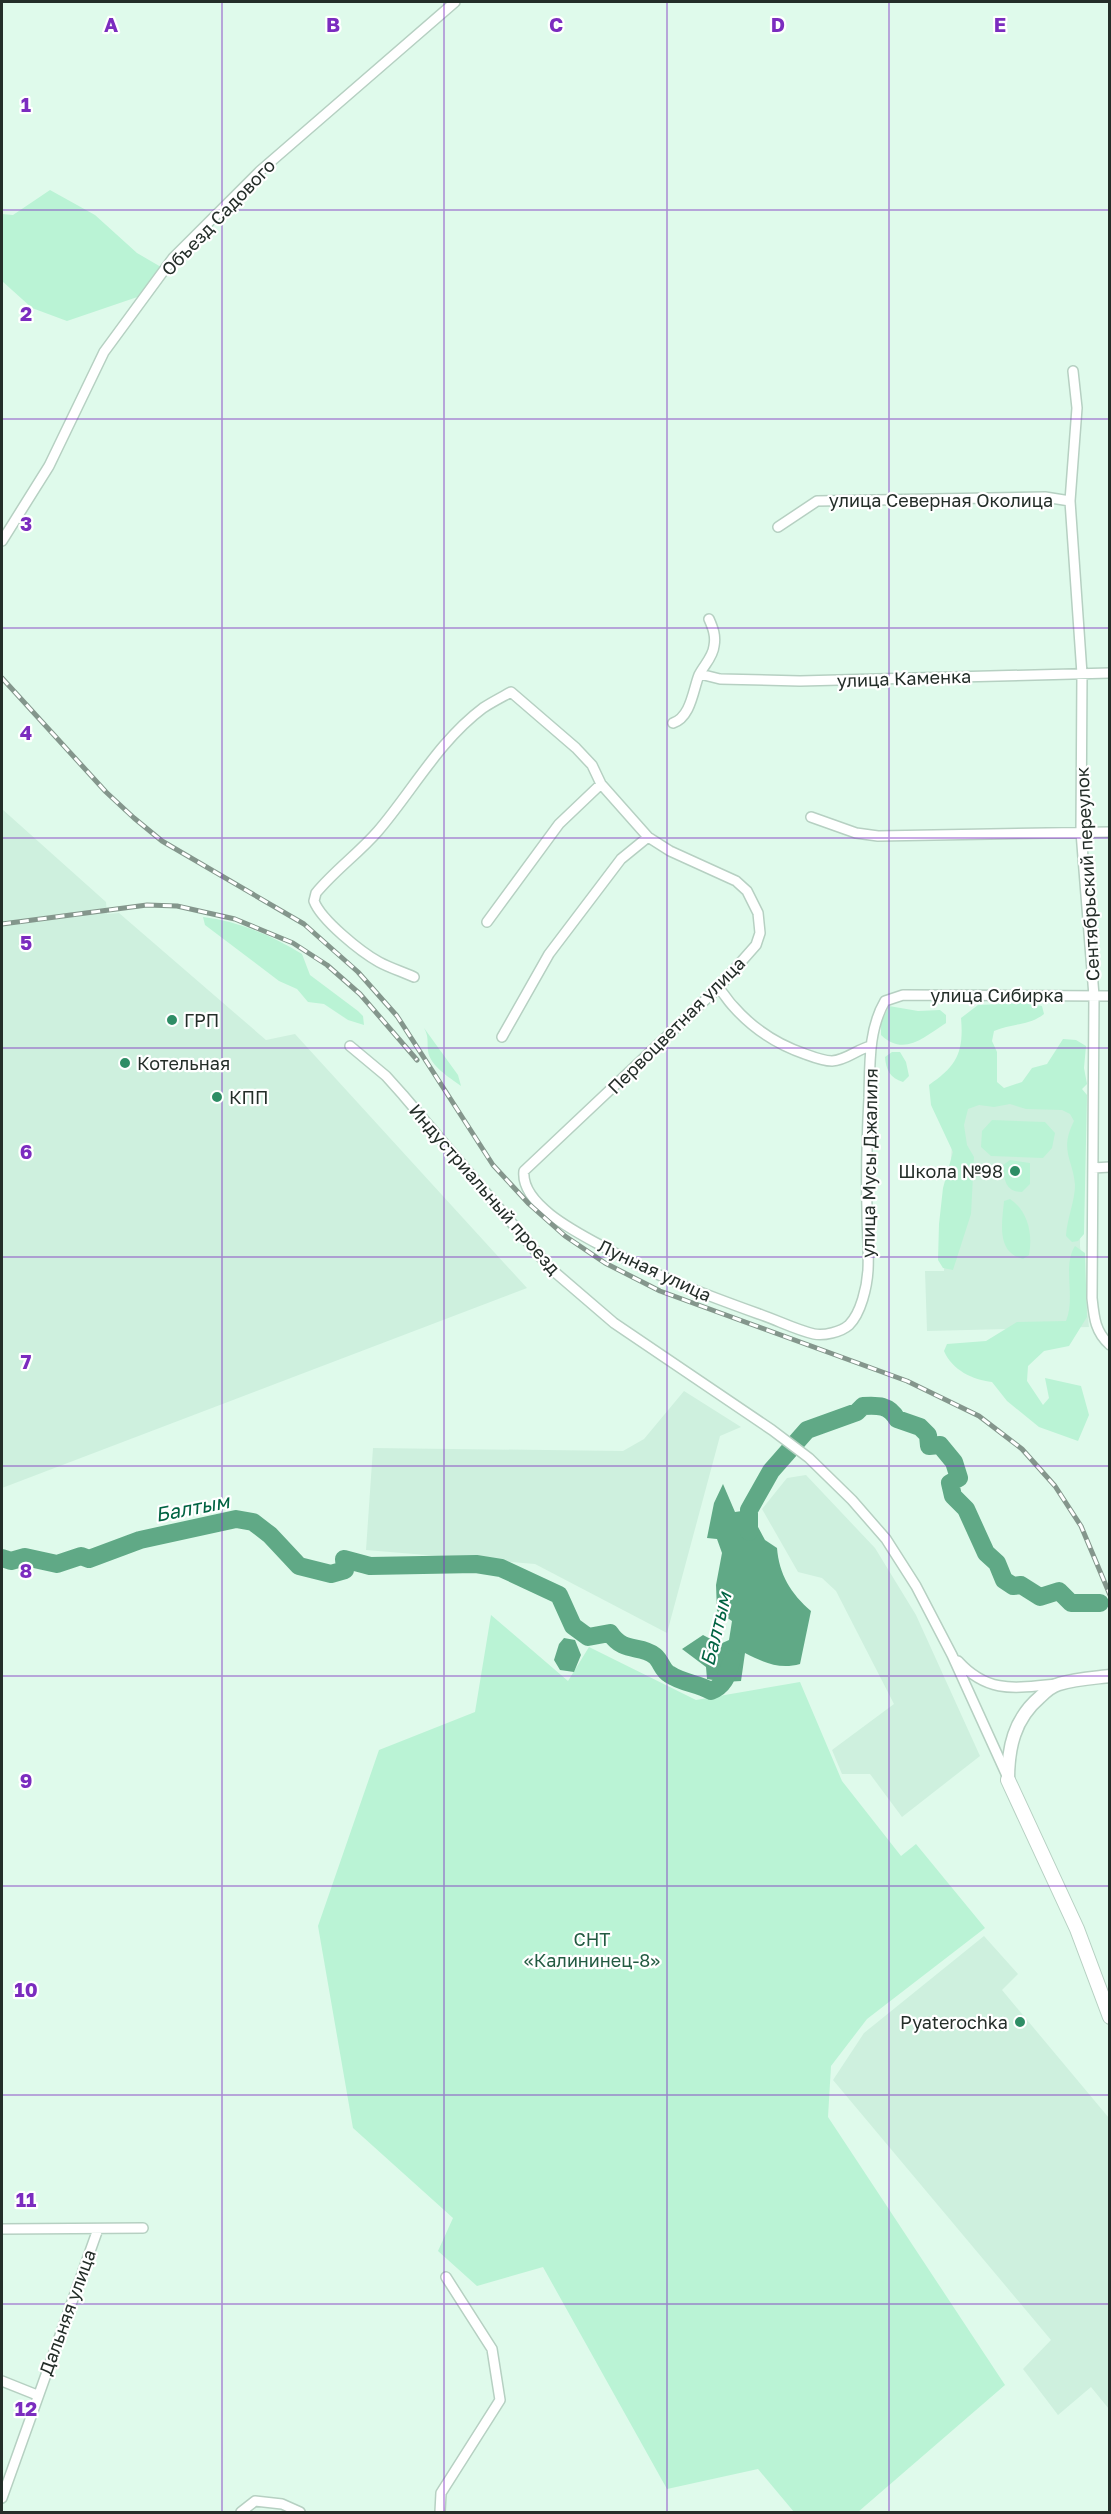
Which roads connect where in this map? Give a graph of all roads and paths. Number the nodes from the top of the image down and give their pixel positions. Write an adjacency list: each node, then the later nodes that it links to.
1 (455, 2): 5 (street, Объезд Садового)
2 (1073, 371): 3 (street, Сентябрьский переулок)
3 (1071, 503): 4 (street, улица Северная Околица); 9 (street, Сентябрьский переулок)
4 (778, 527)
5 (2, 541)
6 (709, 619): 8 (street)
7 (1110, 673): 9 (street, улица Каменка)
8 (700, 674): 9 (street, улица Каменка); 10 (street)
9 (1082, 674): 13 (street, Сентябрьский переулок)
10 (673, 723)
11 (601, 784): 15 (street, Первоцветная улица); 16 (street); 17 (street, Первоцветная улица)
12 (811, 817): 13 (street)
13 (1081, 832): 14 (street); 19 (street, Сентябрьский переулок)
14 (1110, 832)
15 (648, 837): 18 (street, Первоцветная улица); 22 (street)
16 (487, 922)
17 (414, 977)
18 (718, 988): 24 (street); 27 (street, Первоцветная улица)
19 (1094, 996): 20 (street, улица Сибирка); 21 (street, улица Сибирка); 26 (street, Сентябрьский переулок)
20 (1110, 996)
21 (885, 1000): 24 (street, улица Мусы Джалиля)
22 (502, 1037)
23 (350, 1046): 30 (street, Индустриальный проезд)
24 (871, 1046): 28 (street, улица Мусы Джалиля)
25 (1110, 1167): 26 (street)
26 (1093, 1168): 29 (street, Сентябрьский переулок)
27 (524, 1171): 28 (street, Лунная улица)
28 (849, 1325)
29 (1110, 1345)
30 (952, 1655): 32 (street); 33 (street, Индустриальный проезд)
31 (1110, 1676): 32 (street)
32 (1057, 1684): 33 (street)
33 (1008, 1780): 34 (main road)
34 (1110, 2017)
35 (143, 2228): 37 (street)
36 (2, 2229): 37 (street)
37 (98, 2229): 40 (street, Дальняя улица)
38 (446, 2277): 44 (street)
39 (2, 2381): 40 (street)
40 (37, 2395): 41 (street, Дальняя улица)
41 (2, 2498)
42 (241, 2512): 43 (street)
43 (300, 2512)
44 (440, 2512)

